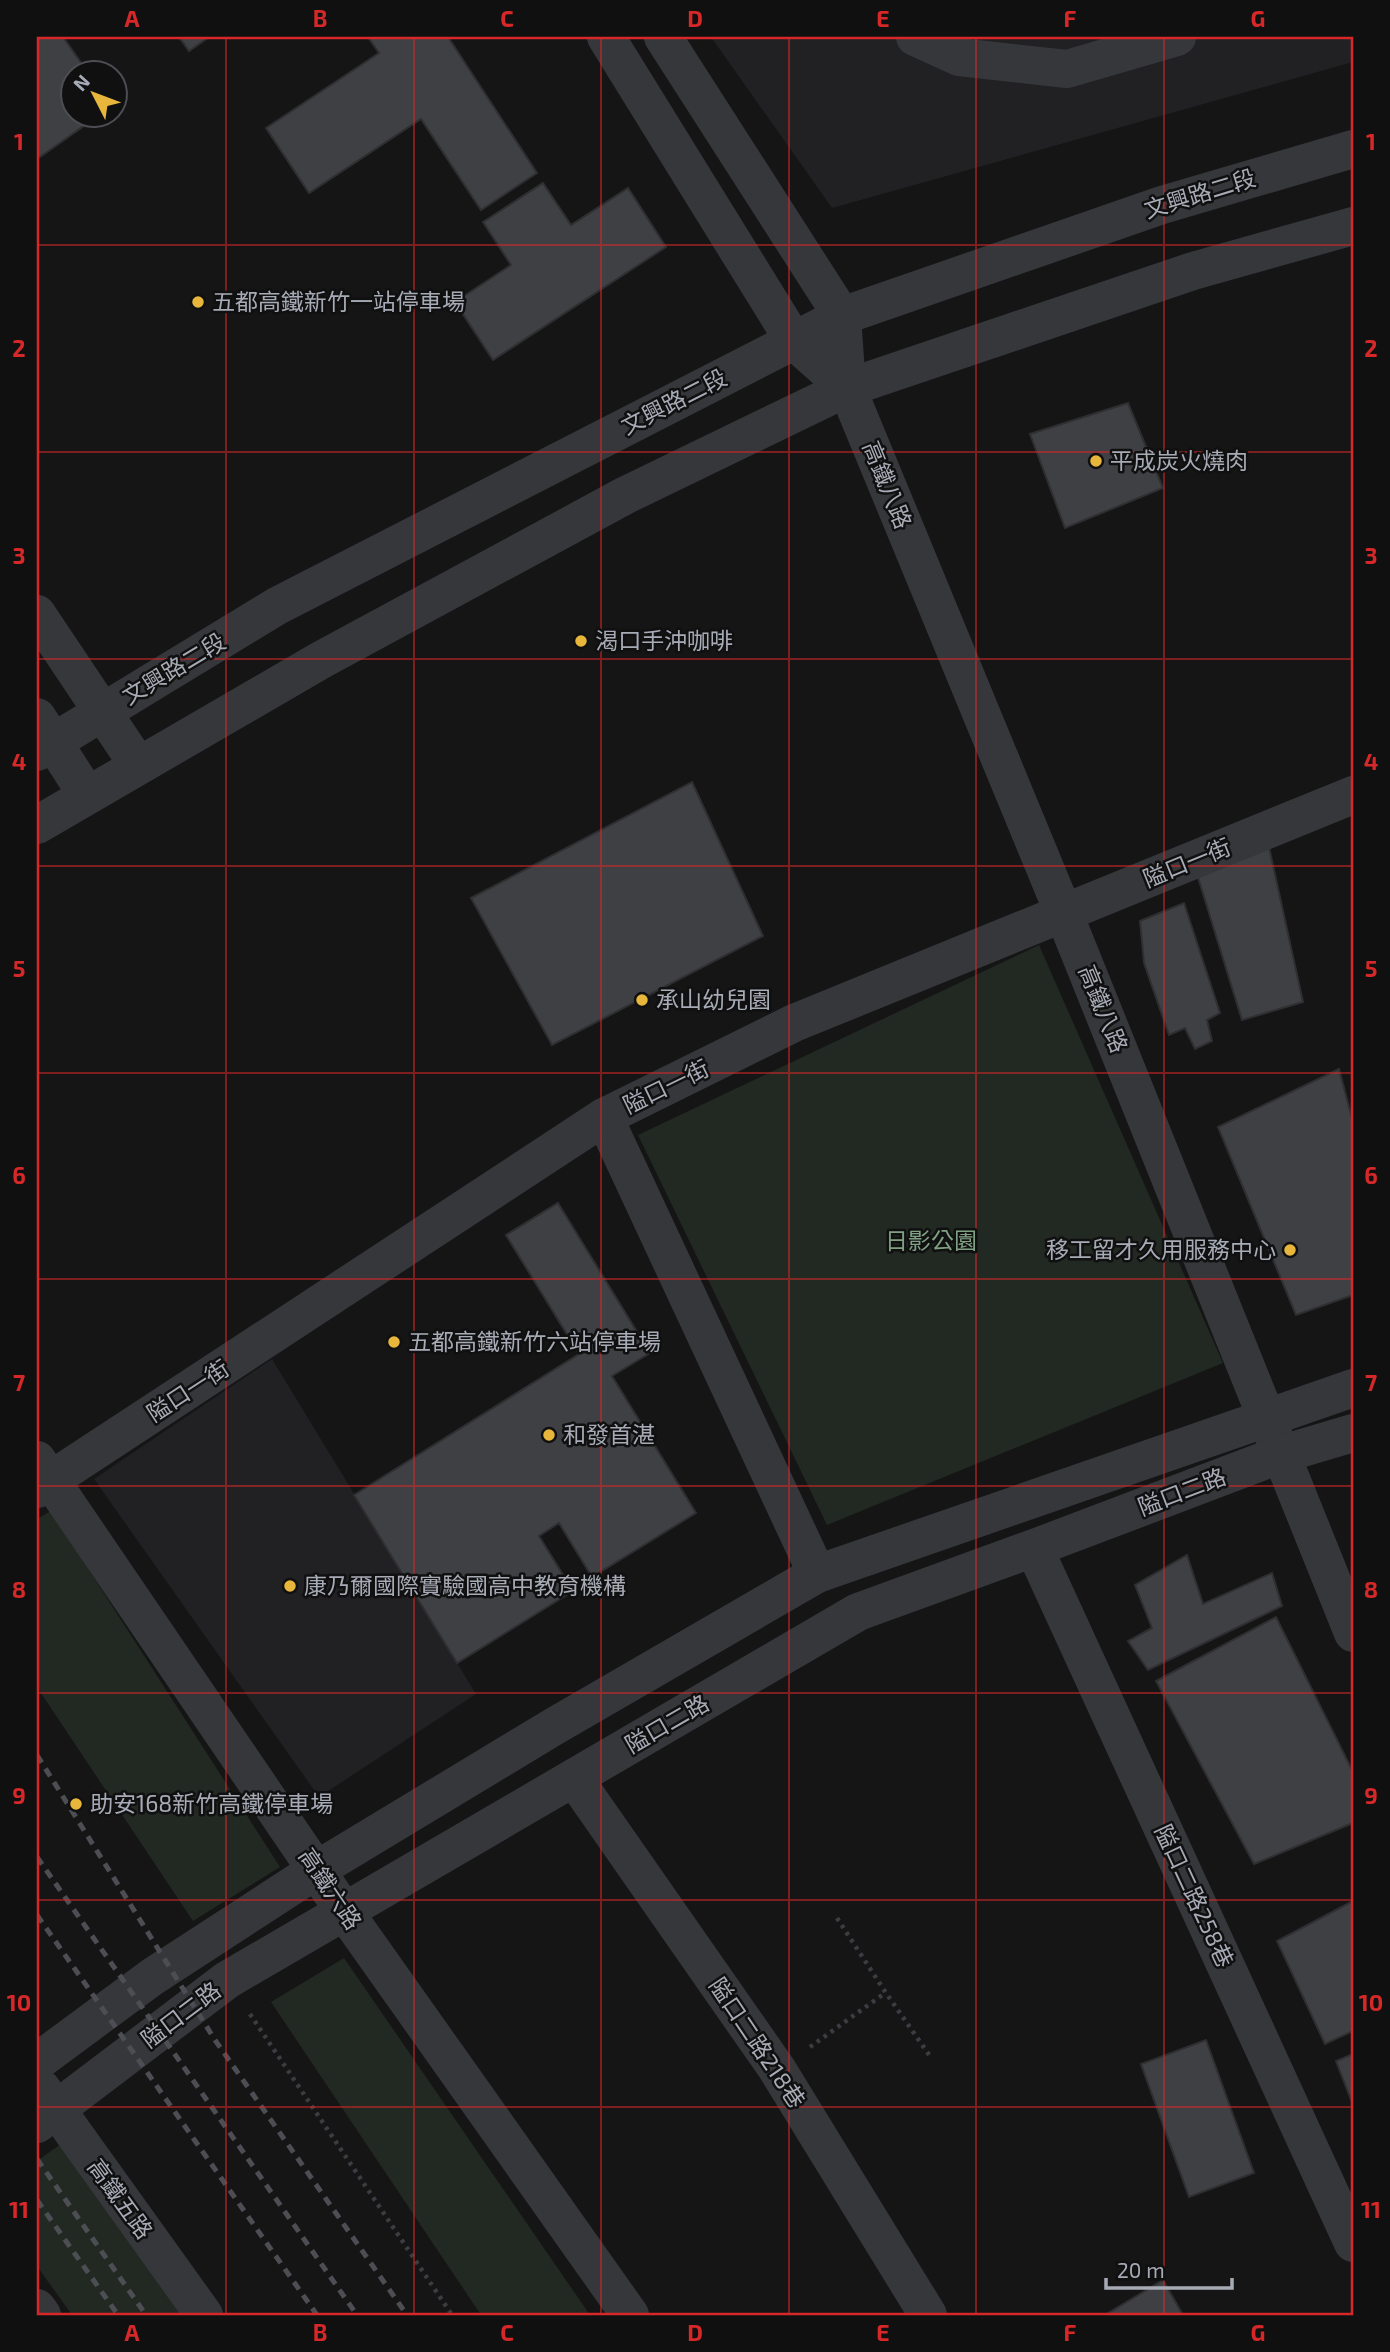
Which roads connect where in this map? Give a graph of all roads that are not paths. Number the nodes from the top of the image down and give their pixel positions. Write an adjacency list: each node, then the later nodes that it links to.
1 (606, 37): 8 (street, 高鐵八路)
2 (663, 37): 7 (street, 高鐵八路)
3 (915, 37): 4 (street)
4 (1177, 37)
5 (1353, 149): 7 (street, 文興路二段)
6 (1353, 226): 9 (street)
7 (842, 316): 8 (street, 文興路二段); 9 (street, 高鐵八路)
8 (794, 341): 9 (street, 高鐵八路); 11 (street, 文興路二段)
9 (847, 388): 13 (street); 17 (street, 高鐵八路)
10 (37, 614): 11 (street)
11 (104, 712): 12 (street, 文興路二段); 13 (street)
12 (42, 737): 14 (street)
13 (138, 765): 14 (street)
14 (87, 795): 16 (street)
15 (1353, 795): 17 (street, 隘口一街)
16 (37, 825)
17 (1064, 914): 18 (street, 隘口一街); 20 (street, 高鐵八路)
18 (604, 1117): 23 (street, 隘口一街); 25 (street)
19 (1353, 1388): 20 (street, 隘口二路)
20 (1268, 1417): 22 (street, 高鐵八路); 25 (street, 隘口二路)
21 (1353, 1433): 22 (street, 隘口二路)
22 (1282, 1454): 24 (street, 隘口二路); 26 (street, 高鐵八路)
23 (42, 1476): 28 (street, 高鐵六路)
24 (1034, 1548): 27 (street, 隘口二路); 34 (street, 隘口二路258巷)
25 (817, 1574): 28 (street, 隘口二路)
26 (1353, 1633)
27 (574, 1778): 29 (street, 隘口二路); 39 (street, 隘口二路218巷)
28 (318, 1869): 29 (street, 高鐵六路); 30 (street, 隘口二路)
29 (344, 1911): 31 (street, 隘口二路); 38 (street, 高鐵六路)
30 (203, 1944): 31 (street); 32 (street, 隘口二路)
31 (227, 1980): 33 (street, 隘口二路)
32 (37, 2062)
33 (43, 2105): 37 (street, 高鐵五路)
34 (1353, 2243)
35 (37, 2308): 36 (street)
36 (42, 2315)
37 (204, 2315)
38 (630, 2315)
39 (928, 2315)

